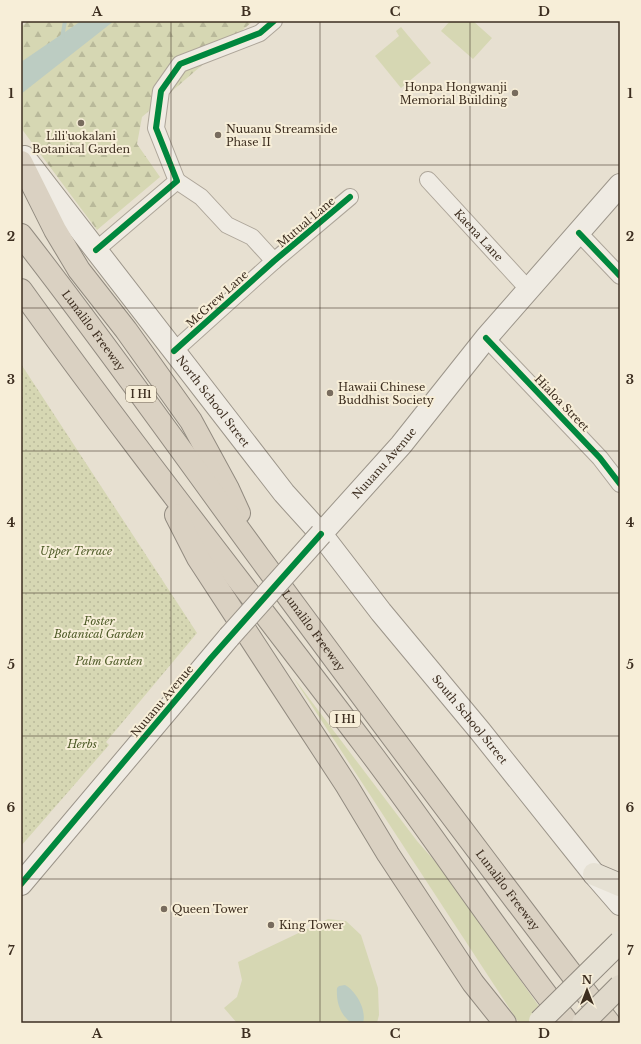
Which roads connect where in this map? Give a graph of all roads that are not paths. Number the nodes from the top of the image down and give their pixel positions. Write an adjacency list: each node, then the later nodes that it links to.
1 (274, 21): 5 (street)
2 (21, 153): 10 (main road, North School Street)
3 (21, 162): 20 (highway)
4 (428, 180): 14 (street, Kaena Lane)
5 (178, 181): 10 (street); 11 (street)
6 (620, 185): 8 (main road, Nuuanu Avenue)
7 (350, 197): 11 (street, Mutual Lane)
8 (579, 233): 12 (street); 14 (main road, Nuuanu Avenue)
9 (21, 235): 20 (highway, Lunalilo Freeway / I H1)
10 (96, 250): 16 (main road, North School Street)
11 (274, 261): 16 (street, McGrew Lane)
12 (620, 276)
13 (21, 290): 17 (highway, I H1)
14 (529, 290): 15 (main road, Nuuanu Avenue)
15 (486, 338): 18 (street, Hialoa Street); 19 (main road, Nuuanu Avenue)
16 (174, 351): 19 (main road, North School Street)
17 (149, 463): 27 (highway, I H1); 28 (highway)
18 (620, 484)
19 (321, 534): 22 (main road, South School Street); 23 (main road, Nuuanu Avenue, bridge)
20 (258, 556): 21 (highway, Lunalilo Freeway / I H1)
21 (459, 826): 30 (highway); 36 (highway, Lunalilo Freeway / I H1)
22 (594, 874): 24 (main road); 25 (main road, South School Street)
23 (21, 884)
24 (620, 885)
25 (620, 904)
26 (620, 942): 31 (main road, bridge)
27 (535, 980): 31 (highway); 34 (highway, I H1)
28 (473, 983): 32 (highway); 33 (highway)
29 (620, 986): 35 (highway, bridge)
30 (620, 1012)
31 (545, 1022)
32 (486, 1023)
33 (505, 1023)
34 (568, 1023)
35 (584, 1023)
36 (609, 1023)

